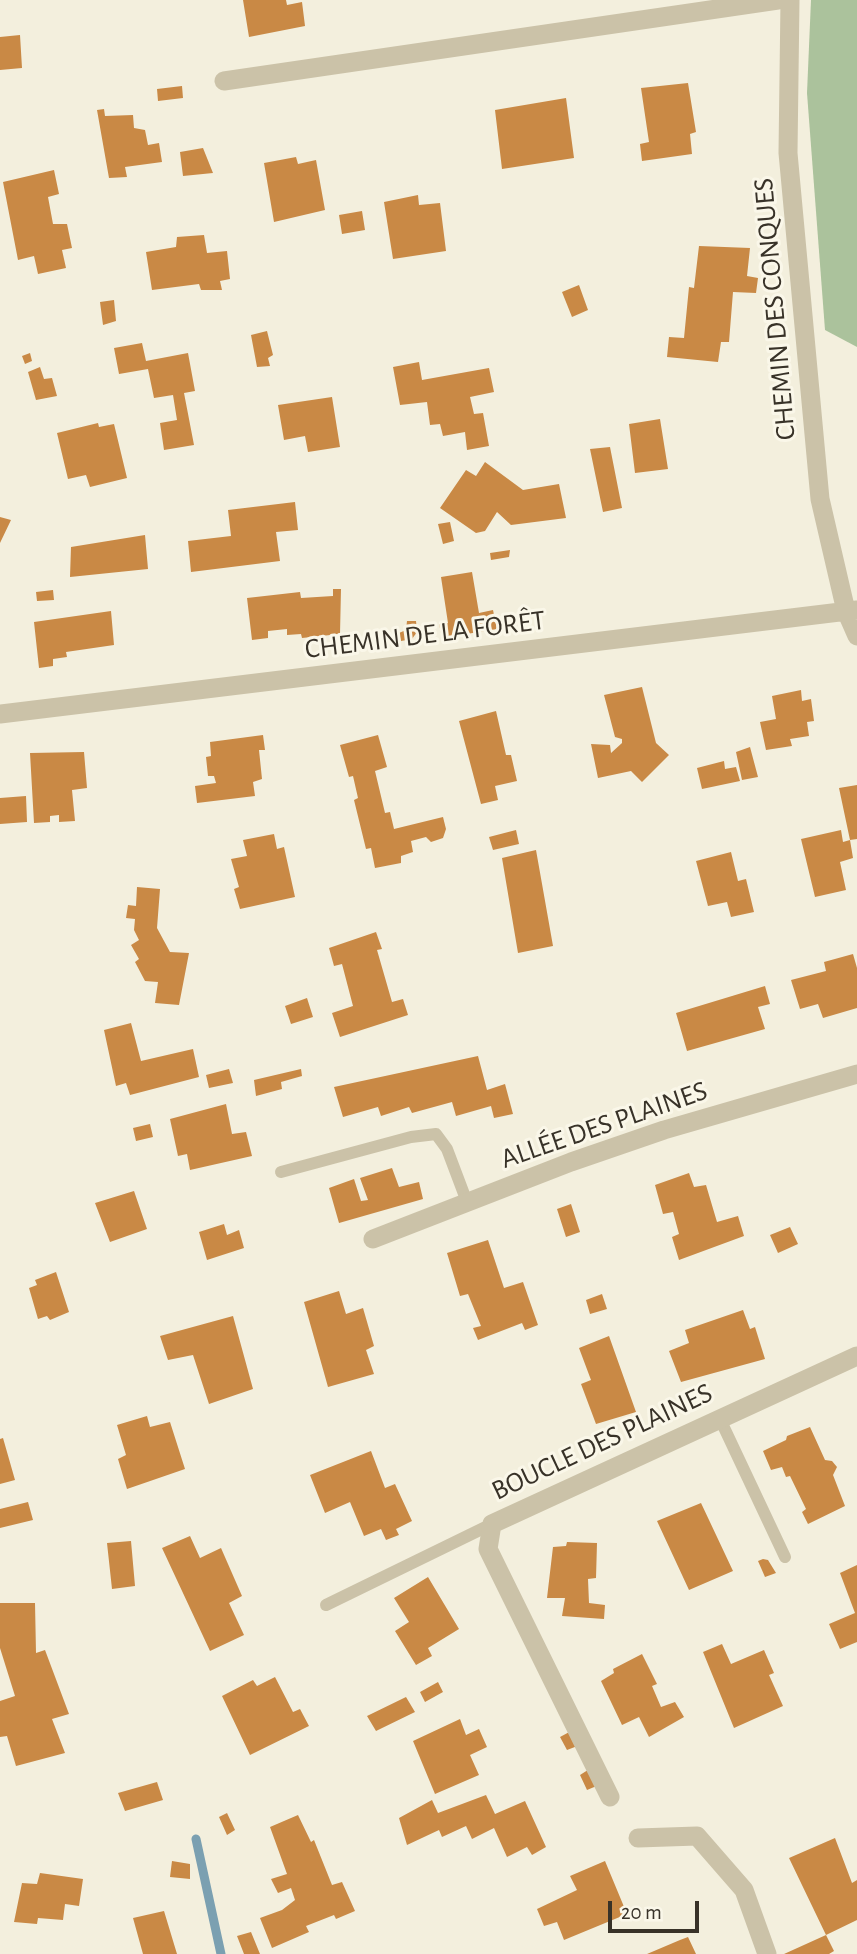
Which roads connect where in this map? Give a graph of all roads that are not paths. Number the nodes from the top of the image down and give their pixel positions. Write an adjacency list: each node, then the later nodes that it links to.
1 (778, 0): 3 (street)
2 (790, 0): 4 (street, CHEMIN DES CONQUES)
3 (224, 81)
4 (851, 610): 5 (street, CHEMIN DES CONQUES); 6 (street, CHEMIN DE LA FORÊT)
5 (857, 636)
6 (0, 714)
7 (857, 1074): 9 (street, ALLÉE DES PLAINES)
8 (281, 1172): 9 (lane)
9 (467, 1202): 10 (street, ALLÉE DES PLAINES)
10 (373, 1238)
11 (857, 1356): 12 (street, BOUCLE DES PLAINES)
12 (720, 1419): 13 (street, BOUCLE DES PLAINES); 14 (lane)
13 (492, 1524): 15 (lane); 16 (street, BOUCLE DES PLAINES)
14 (785, 1557)
15 (326, 1605)
16 (610, 1797)
17 (638, 1838): 18 (street)
18 (767, 1954)

